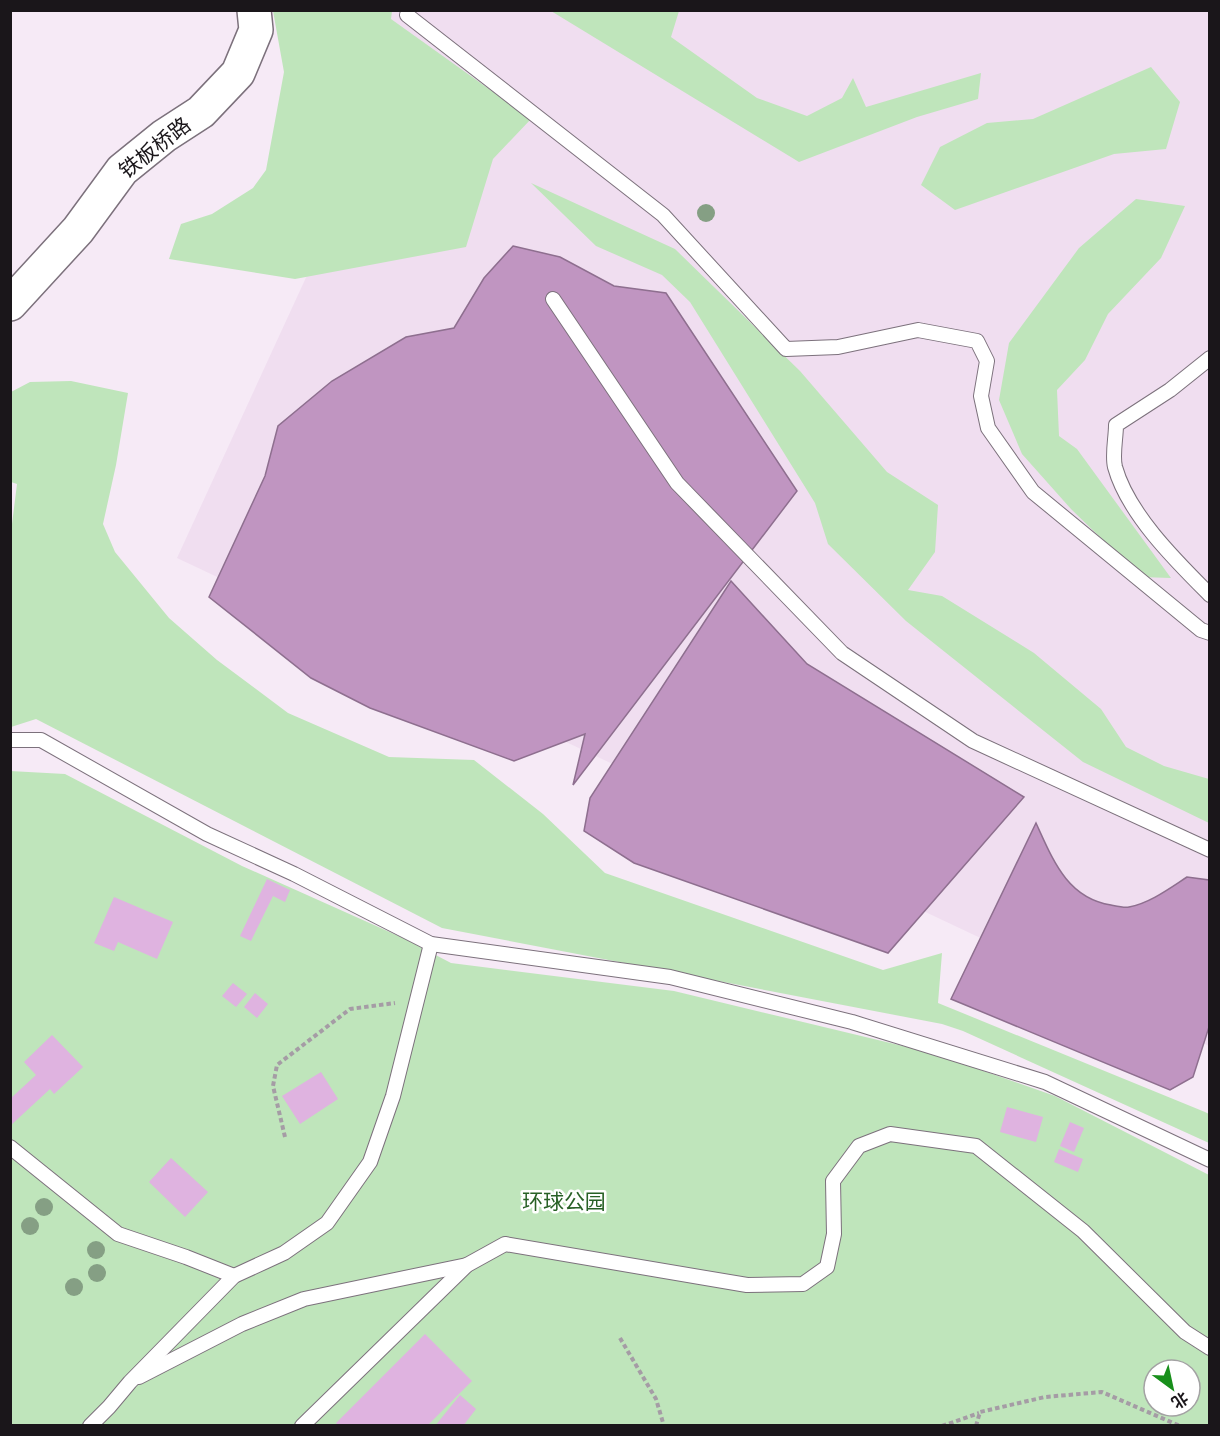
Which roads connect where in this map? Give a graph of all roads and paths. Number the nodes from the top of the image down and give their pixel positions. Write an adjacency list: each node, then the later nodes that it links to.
1 (254, 10): 4 (street, 铁板桥路)
2 (407, 15): 7 (lane)
3 (553, 299): 9 (lane)
4 (10, 304)
5 (1209, 358): 6 (lane)
6 (1209, 596)
7 (1209, 633)
8 (10, 740): 10 (lane)
9 (1209, 850)
10 (431, 945): 11 (lane); 14 (lane)
11 (417, 1000): 12 (path); 16 (lane)
12 (285, 1137)
13 (10, 1147): 16 (lane)
14 (1209, 1160)
15 (467, 1265): 18 (lane); 19 (lane); 22 (lane)
16 (234, 1276): 19 (lane)
17 (620, 1338): 23 (path)
18 (1209, 1348)
19 (130, 1382): 21 (lane)
20 (980, 1412): 24 (path); 25 (path); 26 (path)
21 (90, 1425)
22 (302, 1425)
23 (664, 1425)
24 (942, 1425)
25 (976, 1425)
26 (1180, 1425)

